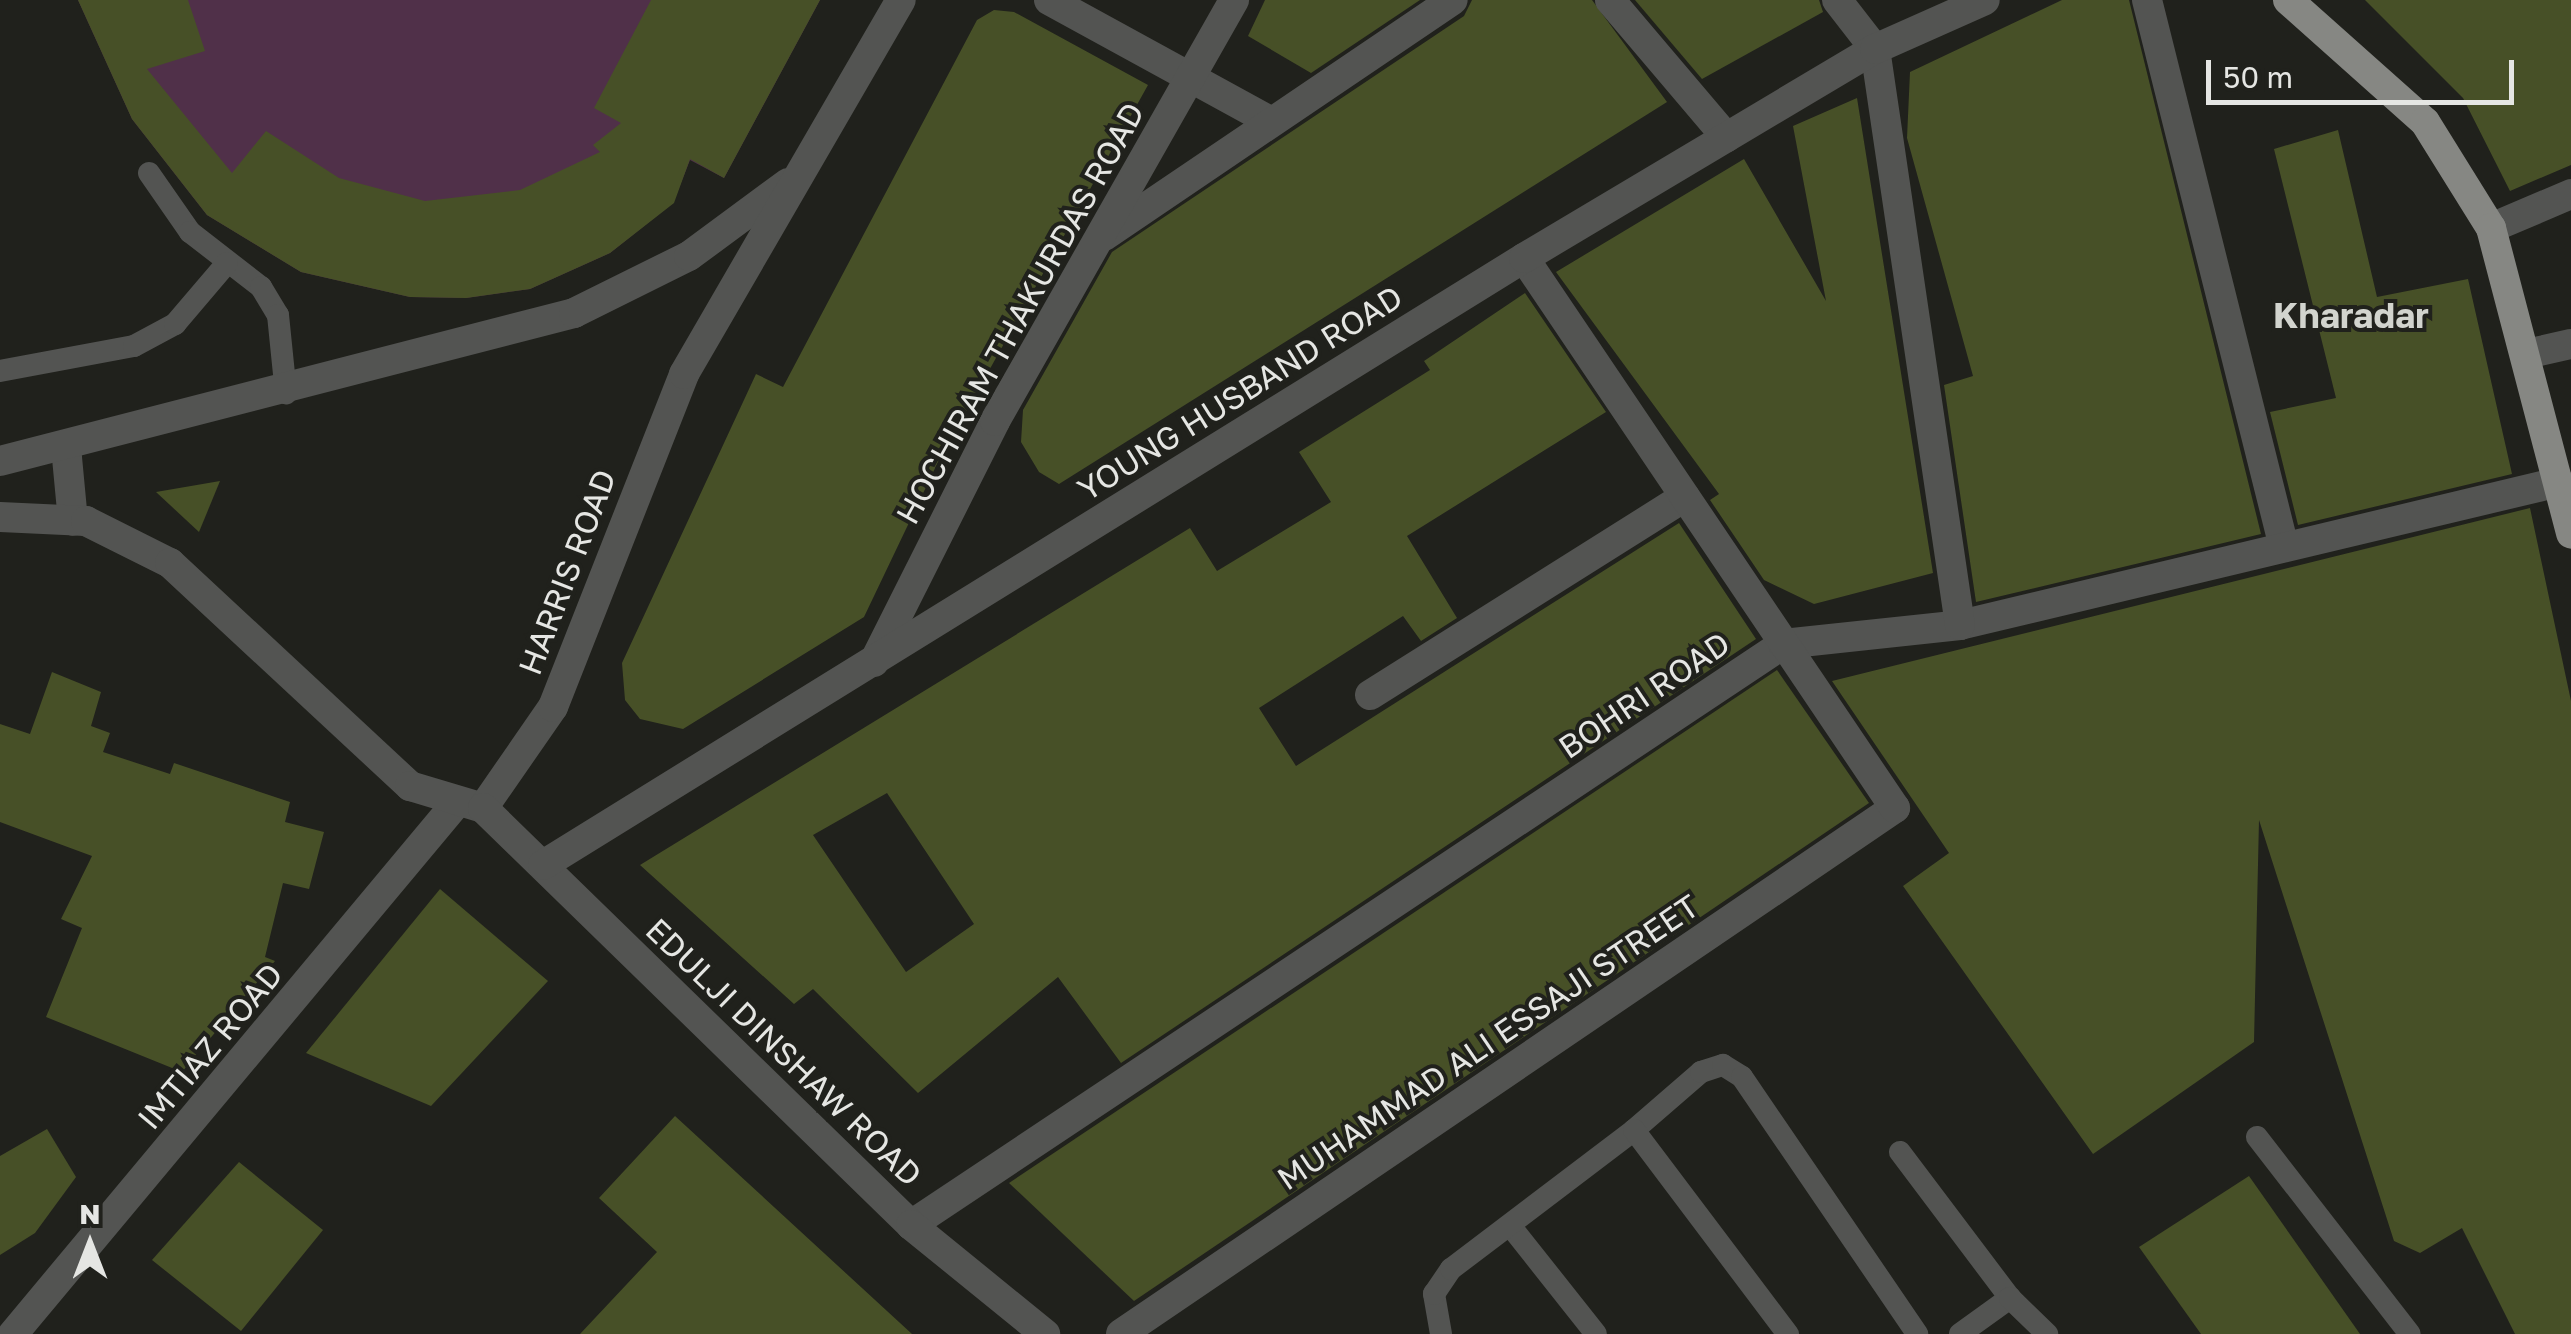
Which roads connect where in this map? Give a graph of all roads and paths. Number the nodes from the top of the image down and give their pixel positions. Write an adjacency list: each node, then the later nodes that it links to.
1 (901, 0): 15 (street, HARRIS ROAD)
2 (1049, 0): 11 (street)
3 (1234, 0): 11 (street, HOCHIRAM THAKURDAS ROAD)
4 (1453, 0): 12 (street)
5 (1610, 0): 13 (street)
6 (1837, 0): 10 (street)
7 (1985, 0): 10 (street, YOUNG HUSBAND ROAD)
8 (2148, 0): 32 (street)
9 (2288, 0): 17 (main road)
10 (1875, 48): 13 (street, YOUNG HUSBAND ROAD); 33 (street)
11 (1190, 76): 12 (street); 18 (street, HOCHIRAM THAKURDAS ROAD)
12 (1270, 121): 18 (street)
13 (1726, 137): 19 (street, YOUNG HUSBAND ROAD)
14 (149, 173): 20 (lane)
15 (798, 176): 24 (street); 37 (street, HARRIS ROAD)
16 (2571, 194): 17 (street)
17 (2491, 228): 22 (main road)
18 (1097, 240): 35 (street, HOCHIRAM THAKURDAS ROAD)
19 (1524, 258): 28 (street); 35 (street, YOUNG HUSBAND ROAD)
20 (227, 263): 23 (lane); 24 (lane)
21 (2571, 344): 22 (street)
22 (2531, 353): 27 (main road)
23 (0, 371)
24 (286, 394): 25 (street)
25 (66, 448): 26 (street); 30 (street)
26 (0, 461)
27 (2559, 482): 31 (main road); 32 (street, BOHRI ROAD)
28 (1684, 497): 34 (street); 36 (street)
29 (0, 516): 30 (street)
30 (72, 520): 37 (street)
31 (2571, 534)
32 (2284, 547): 33 (street, BOHRI ROAD)
33 (1960, 625): 34 (street, BOHRI ROAD)
34 (1783, 644): 42 (street, BOHRI ROAD); 47 (street, MUHAMMAD ALI ESSAJI STREET)
35 (874, 662): 38 (street, YOUNG HUSBAND ROAD)
36 (1370, 696)
37 (471, 804): 38 (street, EDULJI DINSHAW ROAD); 45 (street, IMTIAZ ROAD)
38 (542, 865): 42 (street, EDULJI DINSHAW ROAD)
39 (1634, 1130): 43 (lane); 50 (lane); 51 (lane)
40 (2257, 1137): 54 (lane)
41 (1900, 1152): 44 (lane)
42 (911, 1225): 46 (street, EDULJI DINSHAW ROAD)
43 (1512, 1228): 48 (lane); 49 (lane)
44 (2010, 1298): 52 (lane); 53 (lane)
45 (14, 1334)
46 (1045, 1334)
47 (1121, 1334)
48 (1441, 1334)
49 (1596, 1334)
50 (1788, 1334)
51 (1917, 1334)
52 (1960, 1334)
53 (2047, 1334)
54 (2410, 1334)

